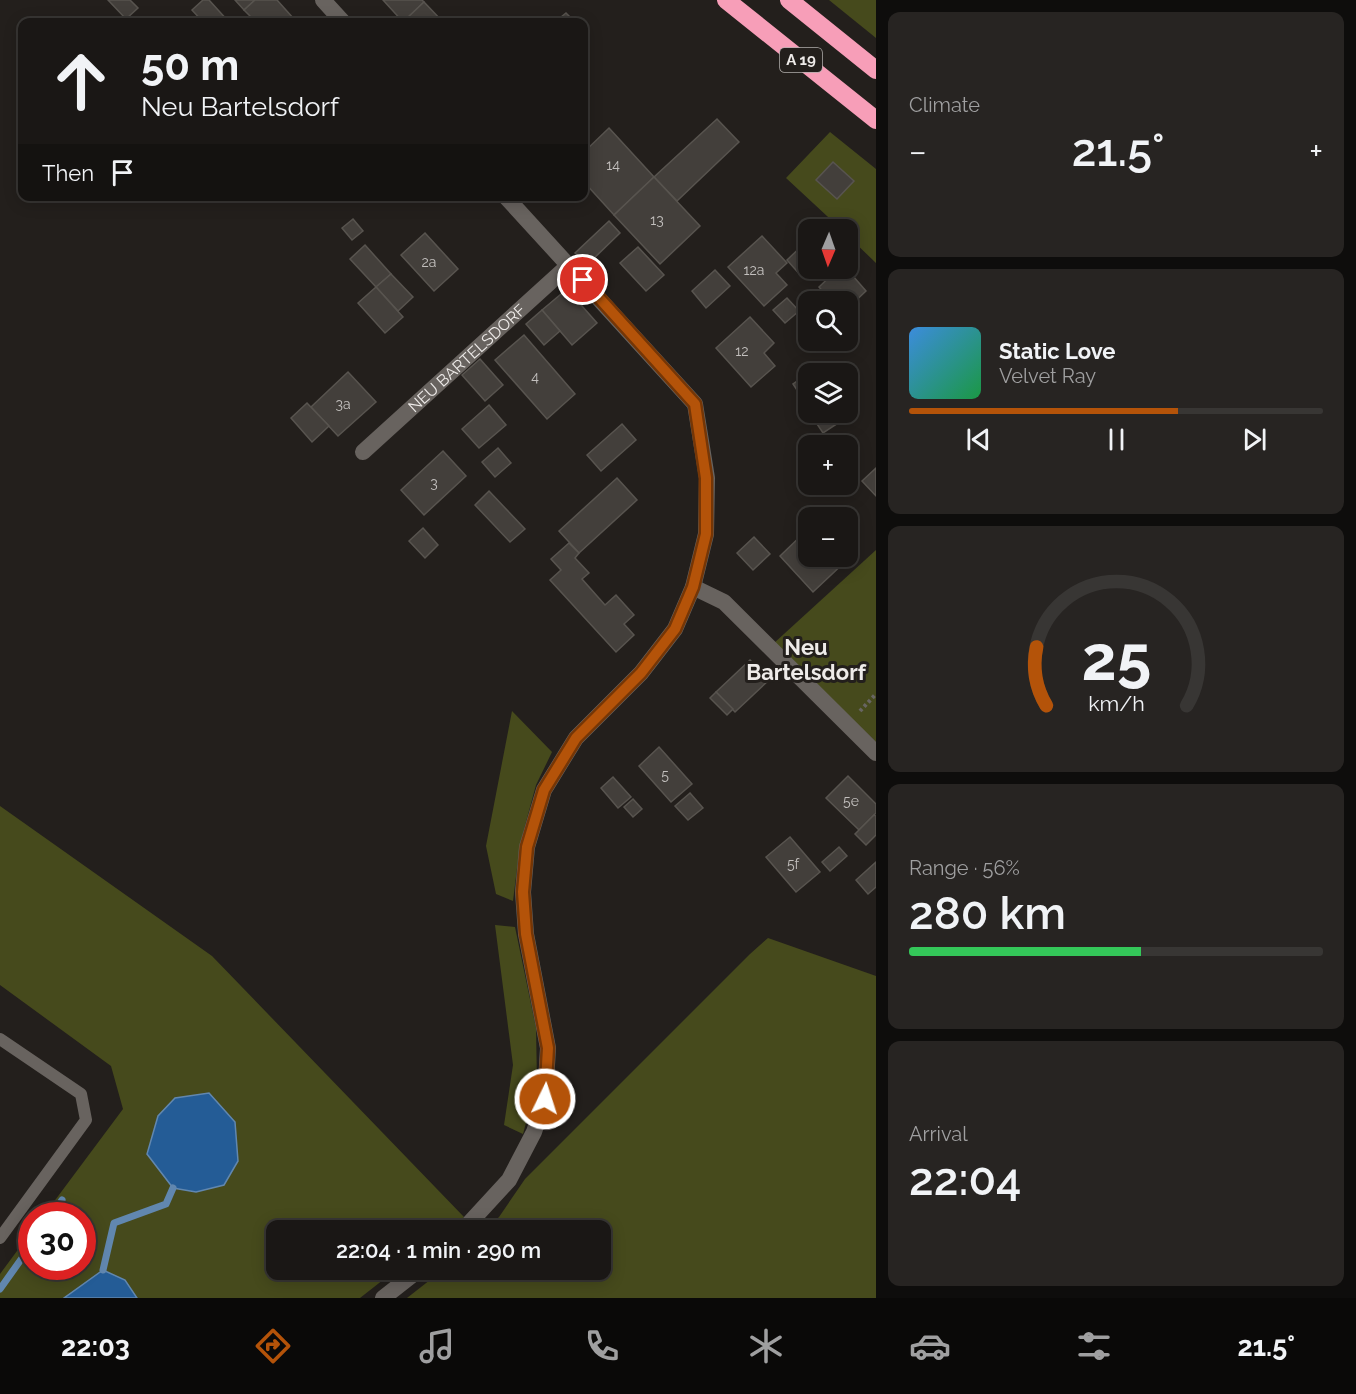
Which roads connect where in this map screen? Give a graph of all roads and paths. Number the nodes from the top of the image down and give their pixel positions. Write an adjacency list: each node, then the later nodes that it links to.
1 (323, 0): 4 (street)
2 (726, 0): 6 (highway, A 19)
3 (789, 0): 5 (highway, A 19)
4 (340, 18)
5 (876, 70)
6 (876, 120)
7 (510, 201): 8 (street)
8 (569, 265): 9 (street, NEU BARTELSDORF); 10 (street)
9 (363, 452)
10 (693, 587): 11 (street); 13 (street)
11 (876, 753)
12 (0, 1039): 14 (lane)
13 (472, 1220)
14 (0, 1238)
15 (406, 1280): 16 (street)
16 (384, 1298)

